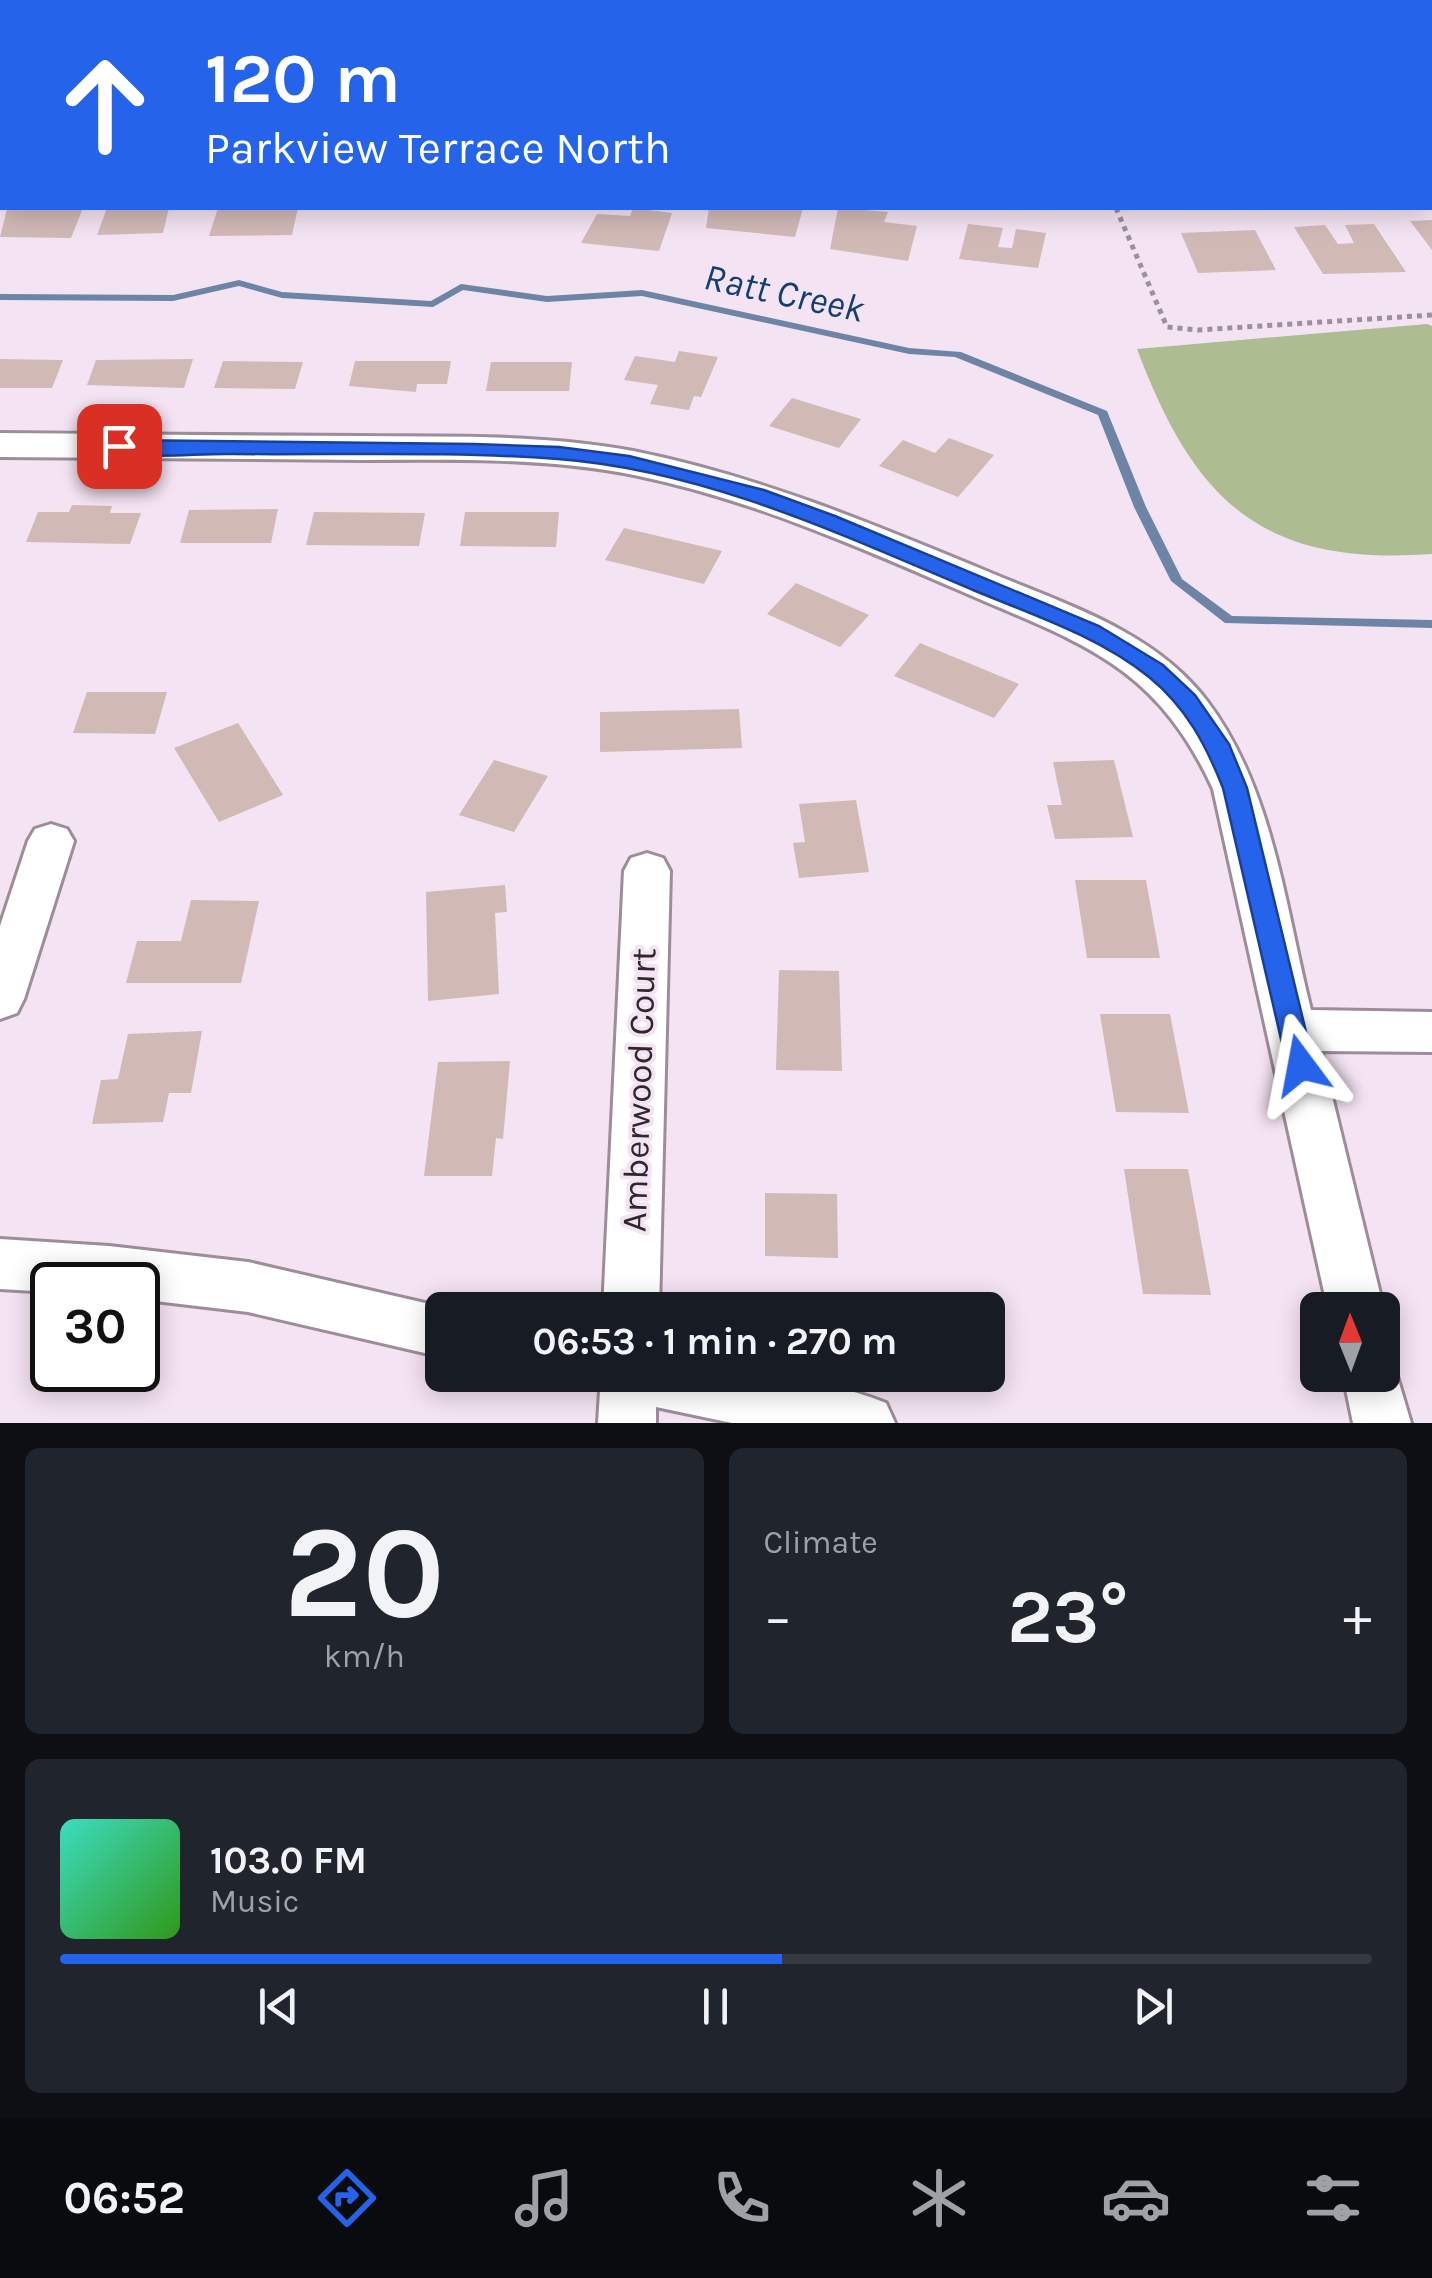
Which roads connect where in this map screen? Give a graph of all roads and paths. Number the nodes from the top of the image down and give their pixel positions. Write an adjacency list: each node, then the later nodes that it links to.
1 (1117, 210): 2 (path)
2 (1432, 315)
3 (0, 446): 7 (street)
4 (52, 841): 6 (street)
5 (648, 871): 10 (street, Amberwood Court)
6 (0, 999)
7 (1293, 1030): 8 (street); 11 (street)
8 (1432, 1032)
9 (0, 1264): 12 (street)
10 (633, 1292)
11 (1352, 1292)
12 (425, 1327)
13 (628, 1392): 16 (street)
14 (713, 1392): 17 (street)
15 (1375, 1392): 18 (street)
16 (627, 1423)
17 (866, 1423)
18 (1382, 1423)

